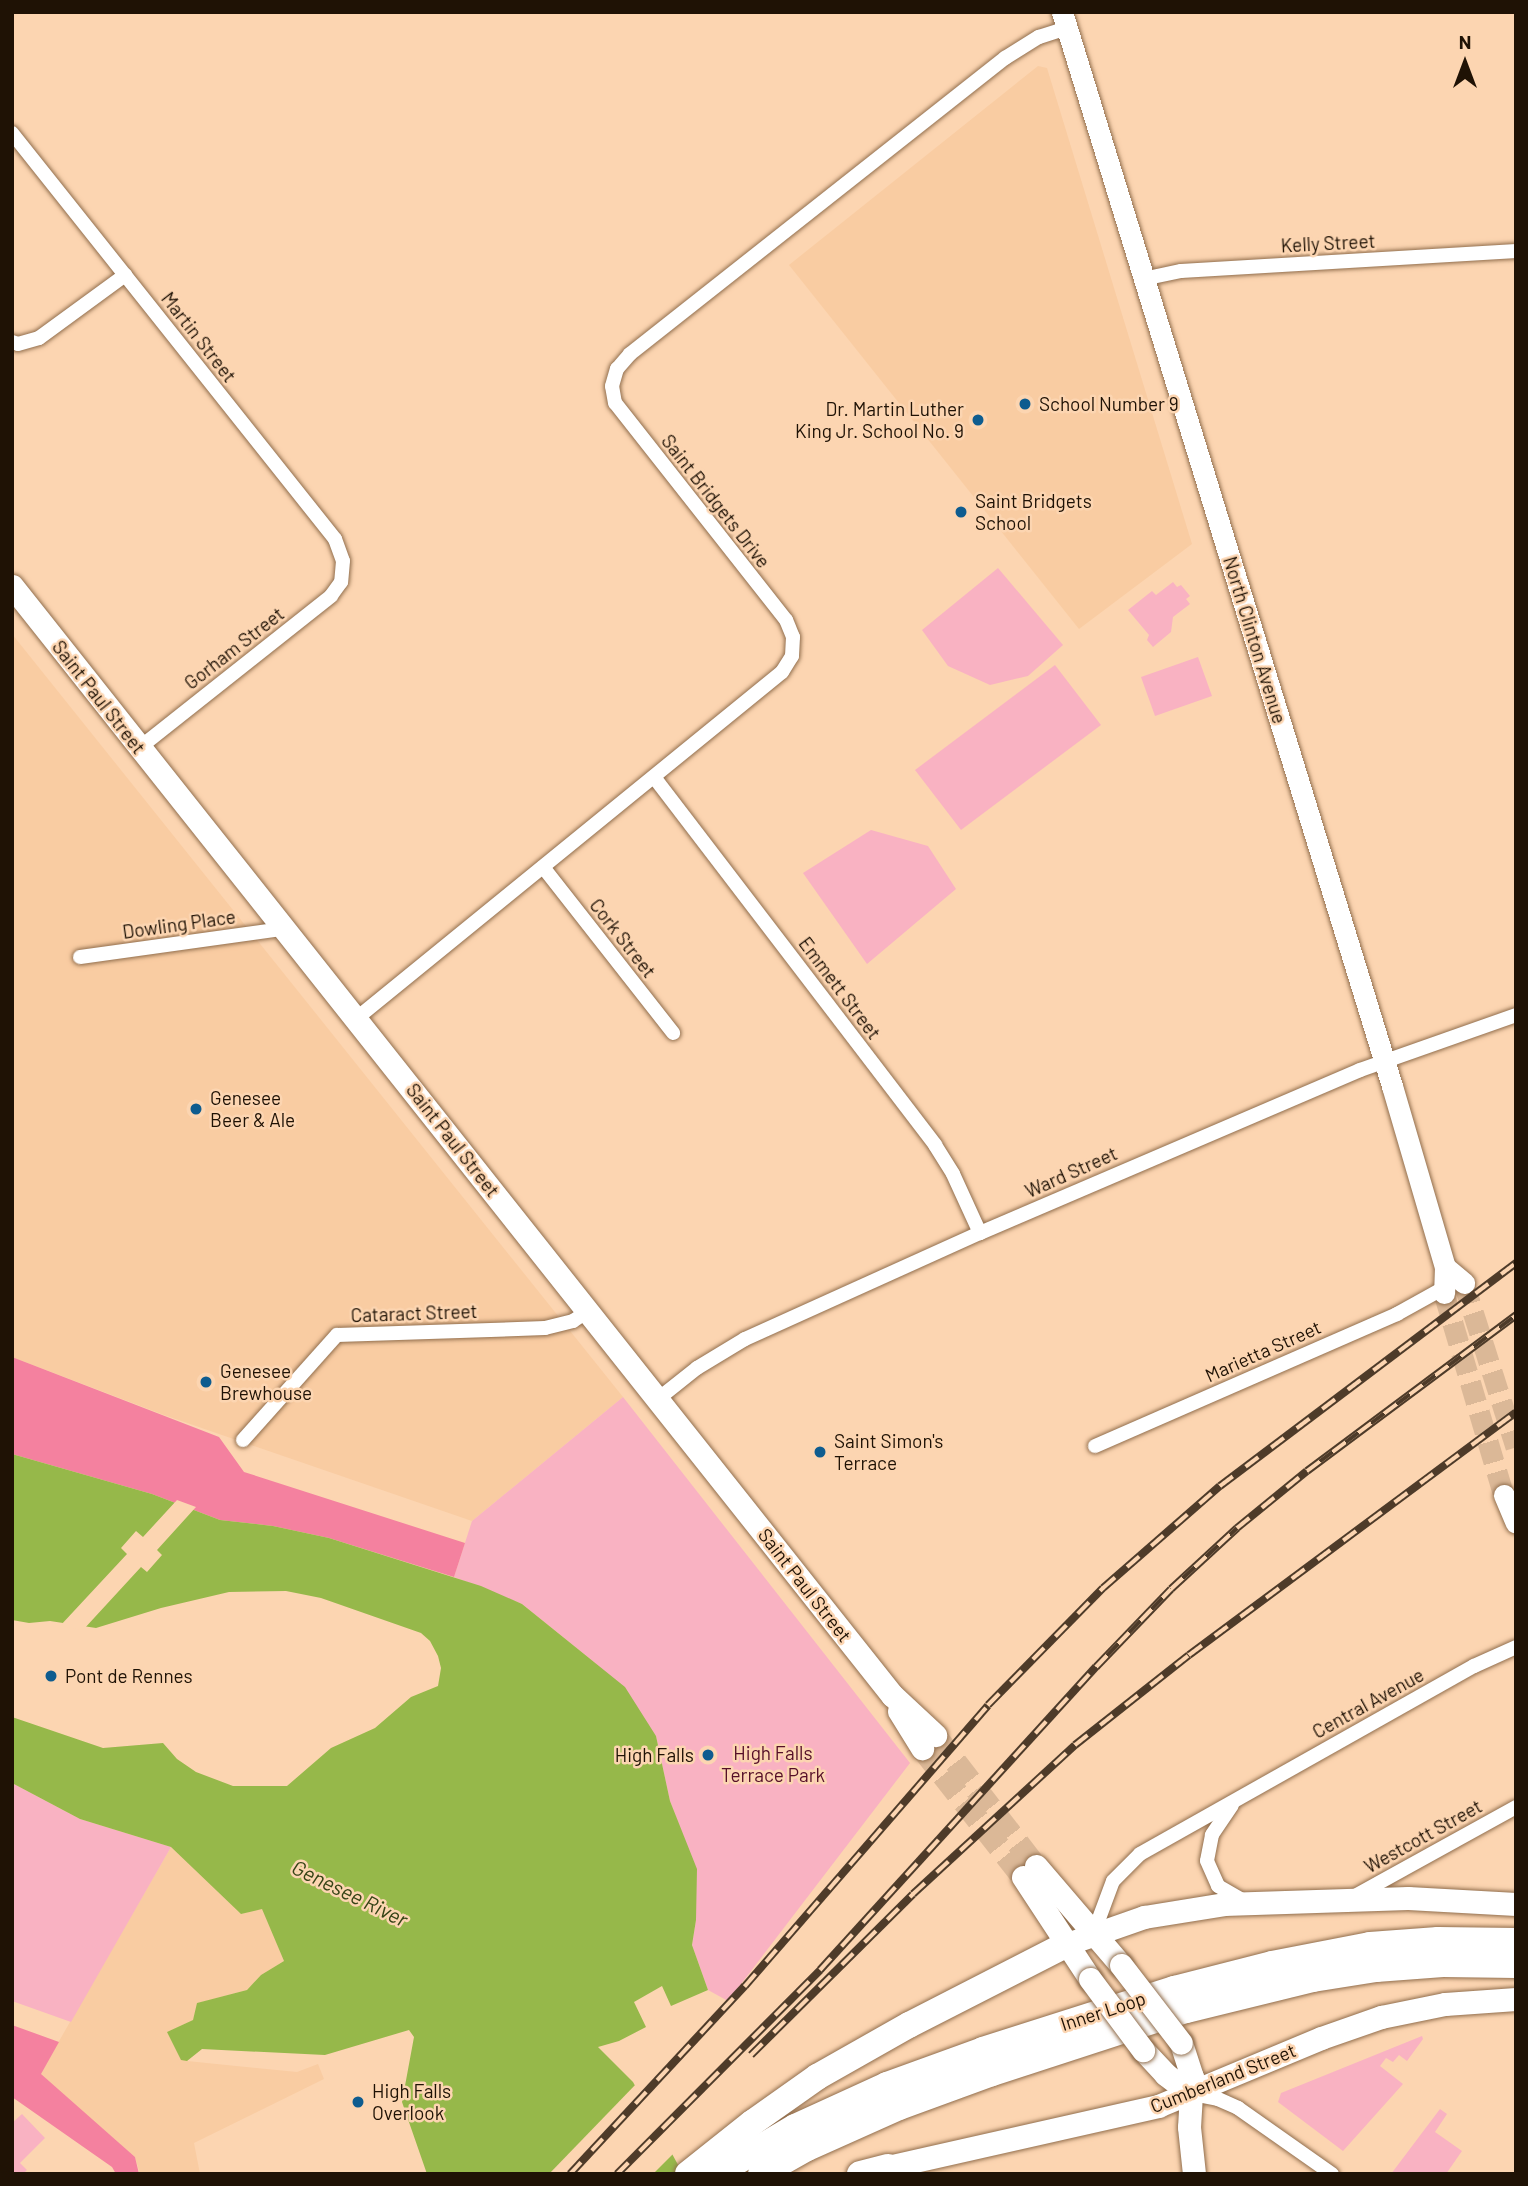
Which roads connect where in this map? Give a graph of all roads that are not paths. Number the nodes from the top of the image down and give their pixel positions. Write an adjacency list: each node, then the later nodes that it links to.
1 (1065, 20): 5 (main road, North Clinton Avenue); 10 (street, Saint Bridgets Drive)
2 (12, 133): 4 (street, Martin Street)
3 (1516, 251): 5 (street, Kelly Street)
4 (125, 275): 6 (street); 7 (street, Martin Street)
5 (1143, 279): 17 (main road, North Clinton Avenue)
6 (12, 342)
7 (344, 570): 9 (street, Gorham Street)
8 (12, 586): 9 (main road, Saint Paul Street)
9 (139, 748): 12 (main road, Saint Paul Street)
10 (654, 777): 11 (street, Saint Bridgets Drive); 18 (street, Emmett Street)
11 (543, 867): 15 (street, Saint Bridgets Drive); 16 (street, Cork Street)
12 (283, 929): 13 (street, Dowling Place); 15 (main road, Saint Paul Street)
13 (80, 957)
14 (1516, 1015): 17 (street, Ward Street)
15 (357, 1018): 20 (main road, Saint Paul Street)
16 (673, 1033)
17 (1384, 1060): 18 (street, Ward Street); 19 (main road, North Clinton Avenue)
18 (980, 1233): 21 (street, Ward Street)
19 (1449, 1283): 23 (street, Marietta Street)
20 (588, 1311): 21 (main road, Saint Paul Street); 22 (street, Cataract Street)
21 (658, 1399): 27 (main road, Saint Paul Street)
22 (243, 1440)
23 (1096, 1446)
24 (1504, 1495): 25 (main road)
25 (1516, 1523)
26 (1516, 1647): 28 (street, Central Avenue)
27 (928, 1742)
28 (1241, 1797): 31 (street, Central Avenue); 33 (street, Central Avenue)
29 (1516, 1807): 30 (street, Westcott Street)
30 (1349, 1899): 31 (main road); 32 (main road)
31 (1256, 1902): 33 (main road)
32 (1516, 1904)
33 (1094, 1932): 35 (main road); 35 (main road); 38 (main road, bridge)
34 (1516, 1941): 40 (highway, Inner Loop)
35 (1067, 1944): 38 (main road, bridge); 40 (highway)
36 (1516, 1965): 41 (highway, Inner Loop)
37 (1516, 1999): 38 (main road, Cumberland Street)
38 (1192, 2094): 39 (main road, Cumberland Street); 43 (main road); 44 (street)
39 (883, 2171): 42 (highway)
40 (699, 2172)
41 (761, 2174)
42 (860, 2174)
43 (1194, 2174)
44 (1332, 2174)

